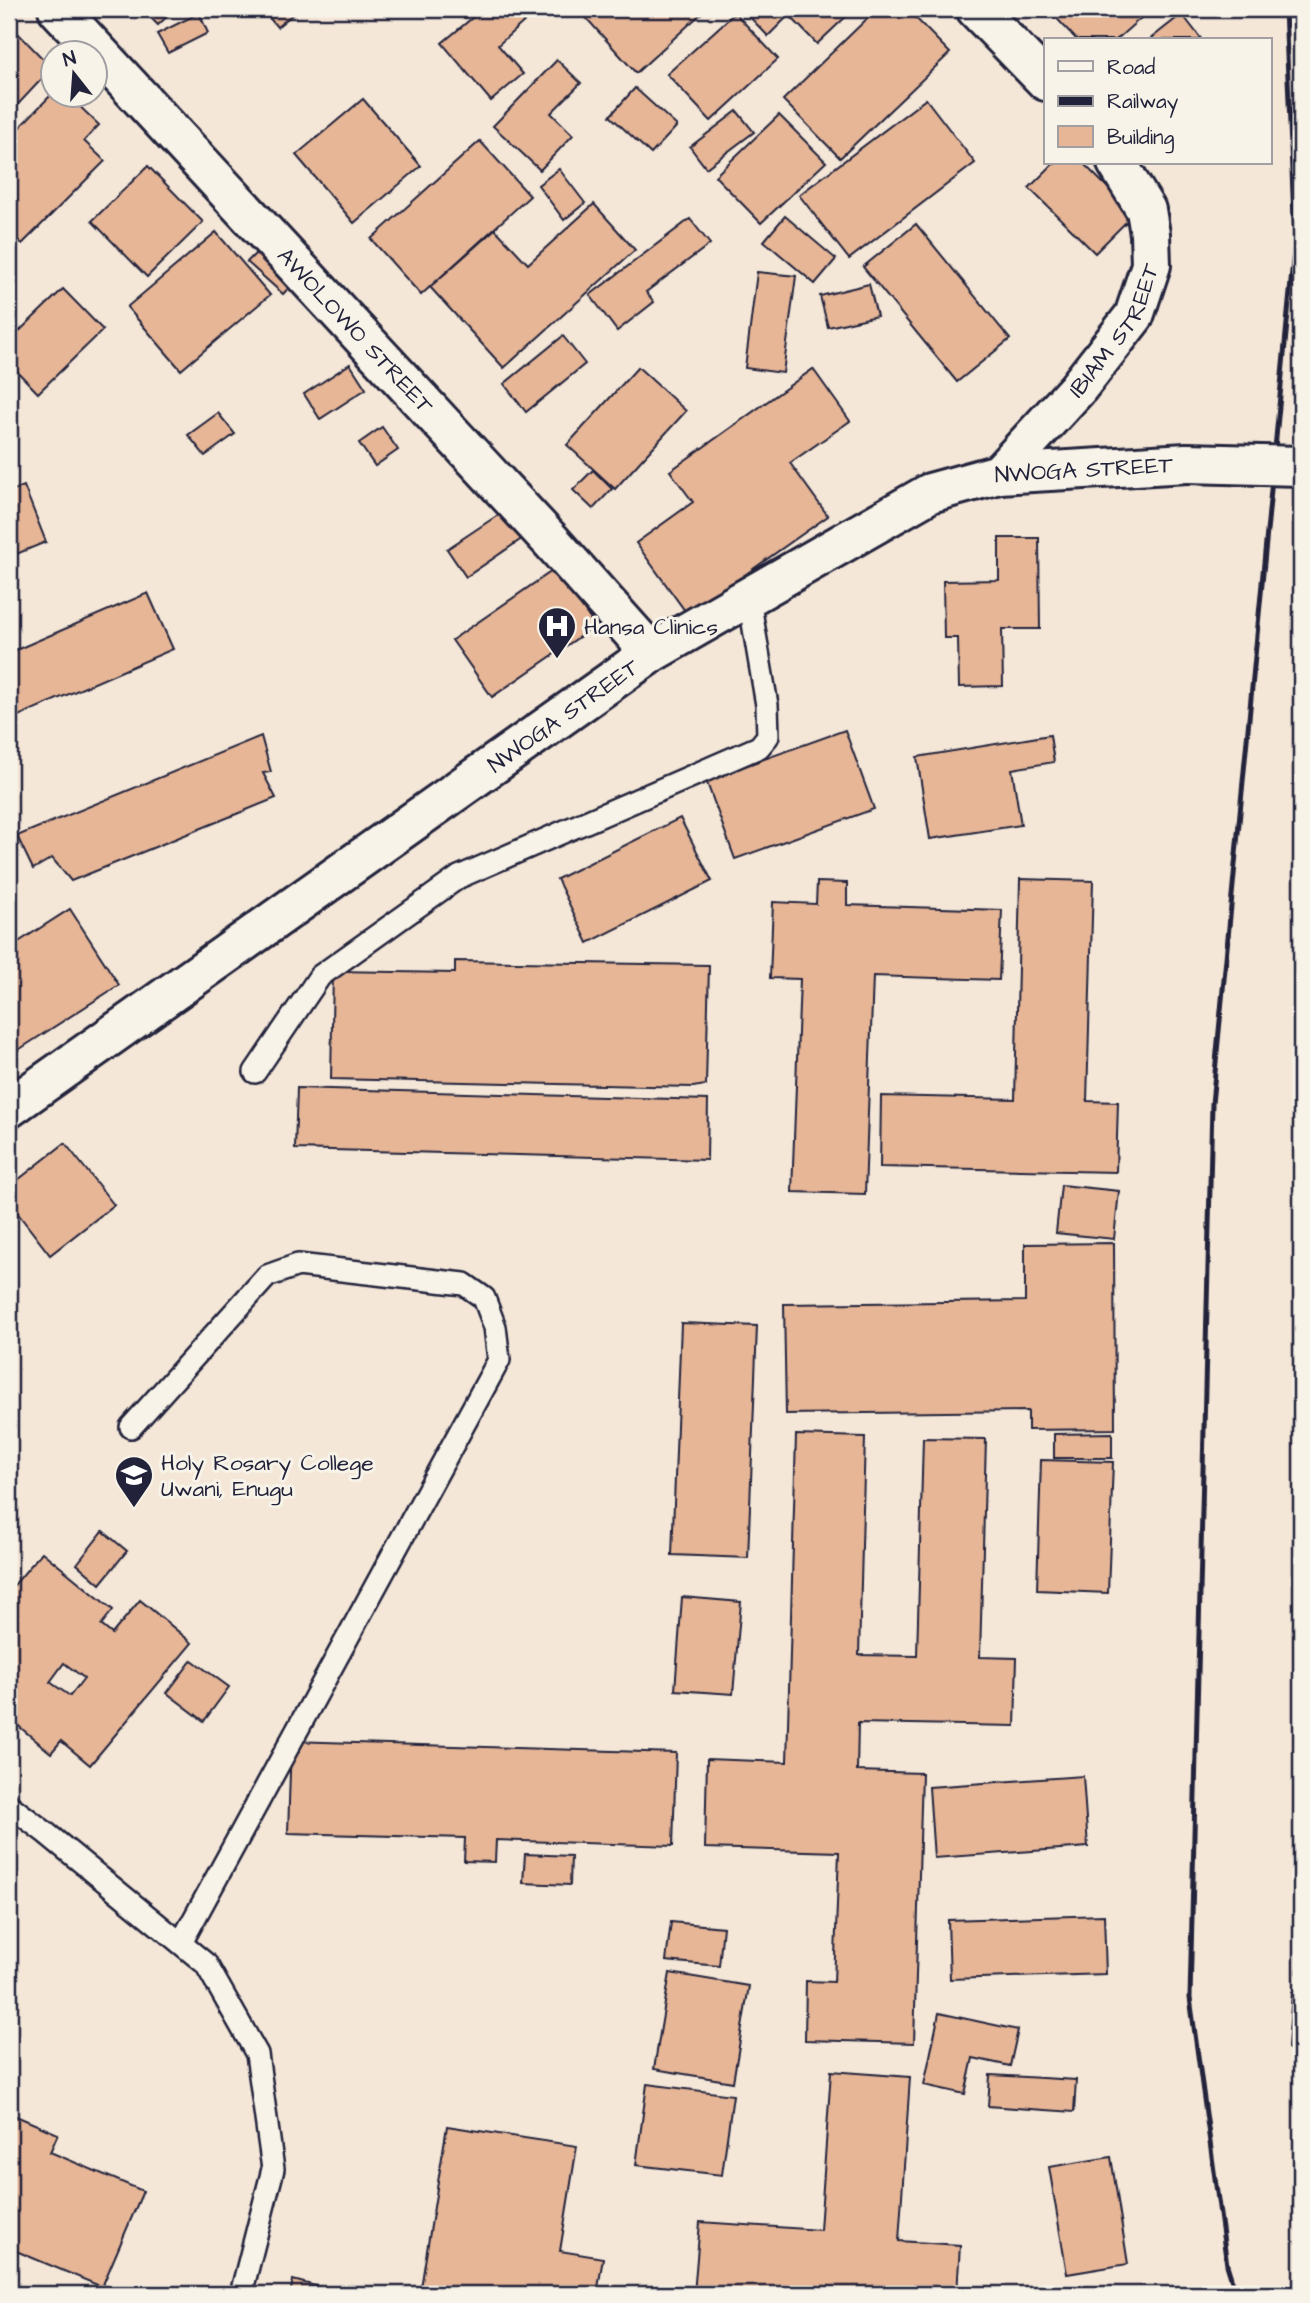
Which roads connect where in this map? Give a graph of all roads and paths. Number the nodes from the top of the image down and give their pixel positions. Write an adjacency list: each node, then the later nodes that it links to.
1 (58, 9): 8 (street, AWOLOWO STREET)
2 (976, 9): 3 (street)
3 (1044, 79)
4 (1118, 164): 6 (street, IBIAM STREET)
5 (1301, 466): 6 (street, NWOGA STREET, bridge)
6 (999, 474): 7 (street, NWOGA STREET)
7 (749, 599): 8 (street, NWOGA STREET); 9 (lane)
8 (651, 653): 10 (street, NWOGA STREET)
9 (255, 1072)
10 (9, 1108)
11 (131, 1427): 13 (lane)
12 (9, 1805): 13 (lane)
13 (181, 1943): 14 (lane)
14 (242, 2294)

